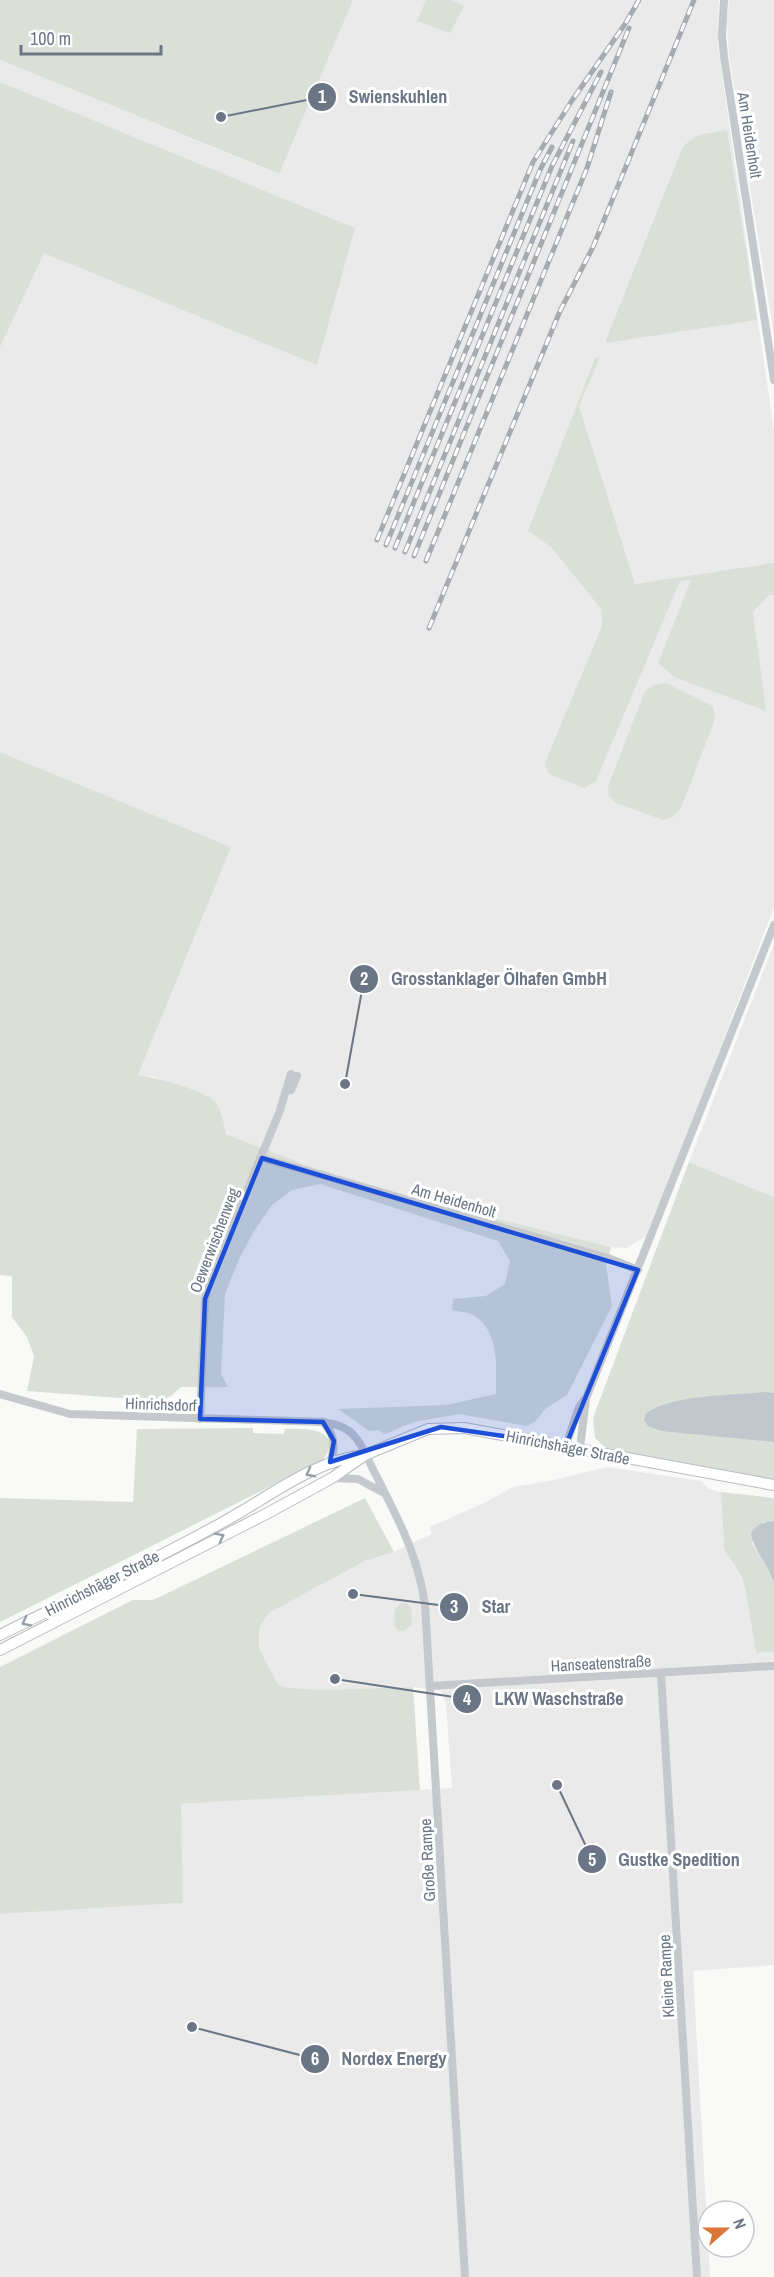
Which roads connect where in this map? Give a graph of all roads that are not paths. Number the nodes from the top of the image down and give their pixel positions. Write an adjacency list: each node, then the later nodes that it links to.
1 (724, 0): 2 (street, Am Heidenholt)
2 (774, 380)
3 (774, 925): 6 (street)
4 (294, 1075): 5 (street, Oewerwischenweg)
5 (262, 1158): 6 (street, Am Heidenholt); 9 (street, Oewerwischenweg)
6 (638, 1270): 8 (street)
7 (0, 1394): 9 (street, Hinrichsdorf)
8 (586, 1396): 11 (street); 12 (street)
9 (200, 1419): 10 (street, Hinrichsdorf)
10 (323, 1422): 13 (street, Hinrichsdorf); 14 (street)
11 (566, 1445): 12 (main road, Hinrichshäger Straße); 13 (main road, Hinrichshäger Straße)
12 (580, 1448): 16 (main road, Hinrichshäger Straße)
13 (365, 1455): 14 (main road, Hinrichshäger Straße); 15 (main road, Hinrichshäger Straße); 17 (street, Große Rampe)
14 (330, 1462): 18 (main road, Hinrichshäger Straße, one-way to 18)
15 (332, 1478): 17 (street); 19 (main road, Hinrichshäger Straße, one-way to 15)
16 (774, 1485)
17 (385, 1494): 22 (street, Große Rampe)
18 (0, 1635)
19 (0, 1650)
20 (774, 1666): 21 (street, Hanseatenstraße)
21 (661, 1673): 22 (street, Hanseatenstraße); 24 (street, Kleine Rampe)
22 (430, 1686): 23 (street, Große Rampe)
23 (465, 2277)
24 (697, 2277)

